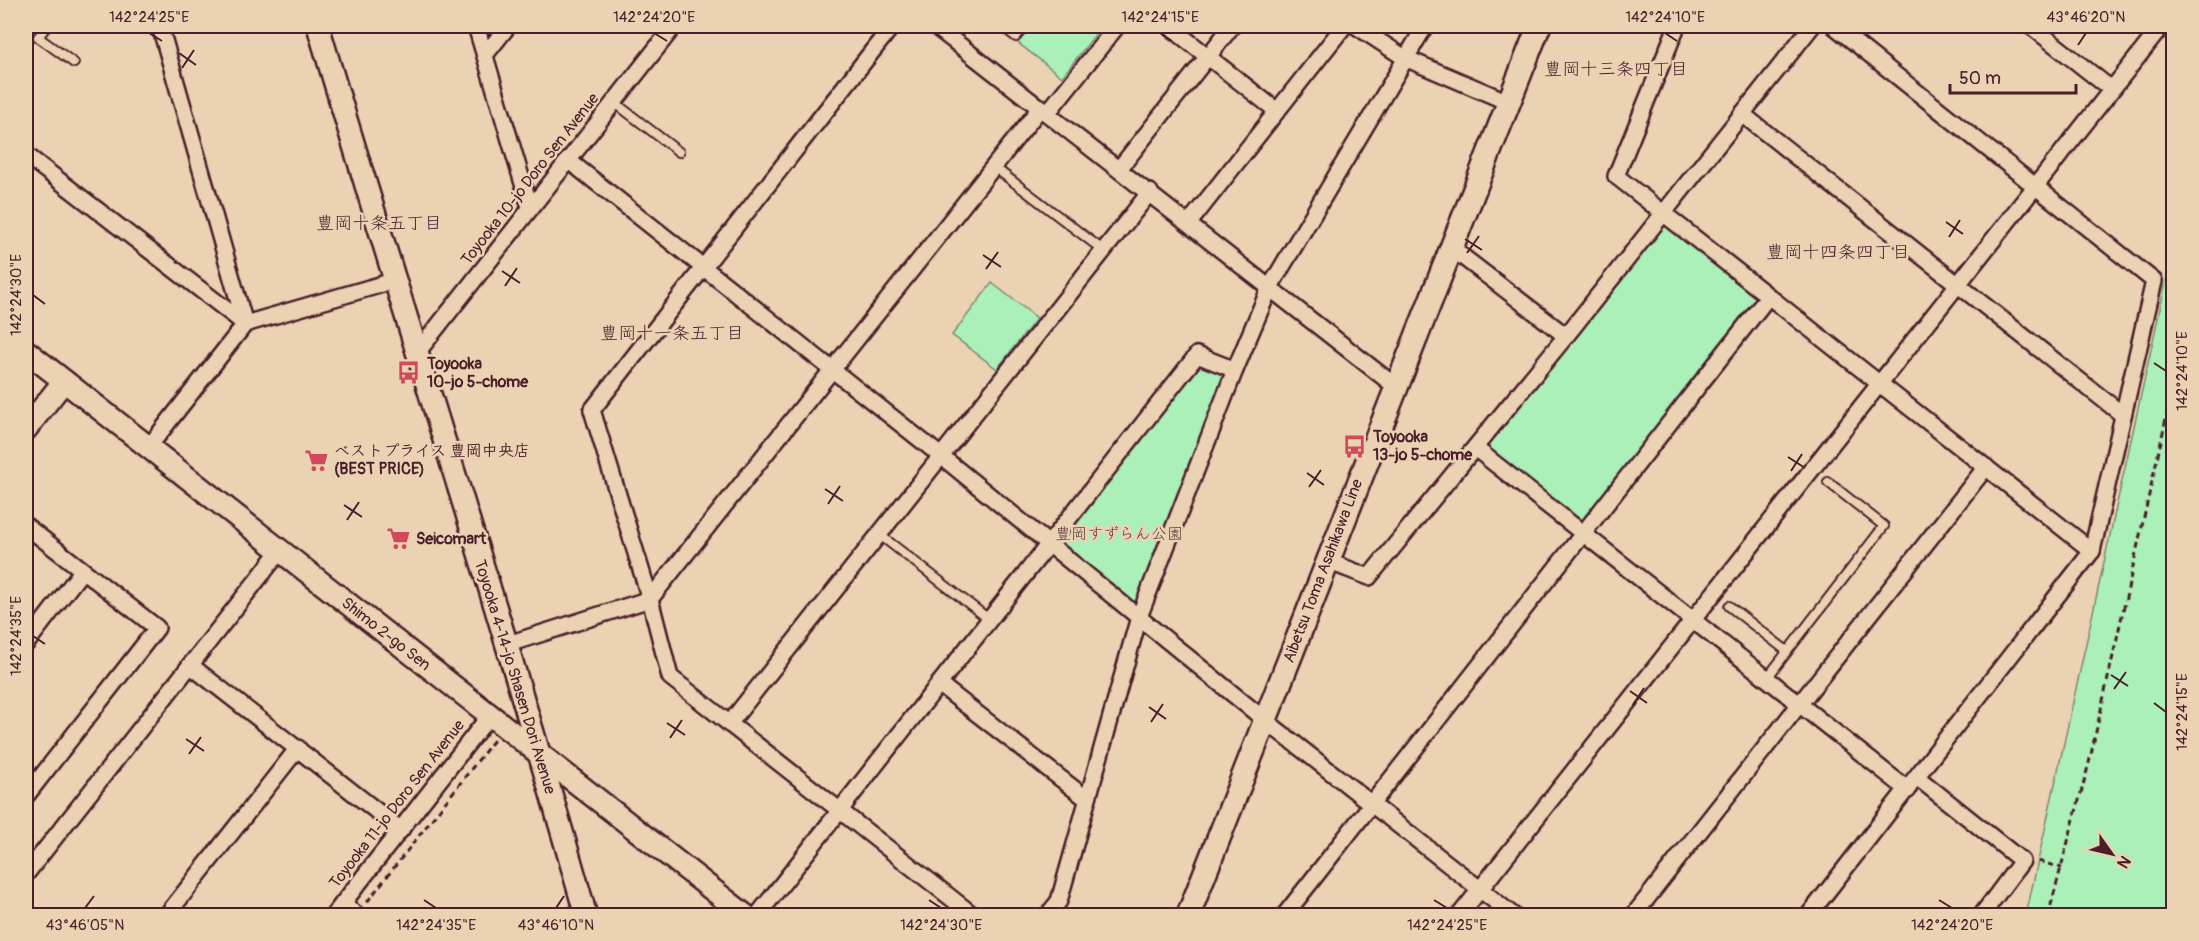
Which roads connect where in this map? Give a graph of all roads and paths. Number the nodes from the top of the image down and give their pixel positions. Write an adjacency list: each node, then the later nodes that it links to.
1 (47, 26): 26 (lane)
2 (160, 26): 50 (street)
3 (318, 26): 46 (street, Toyooka 4-14-jo Shasen Dori Avenue)
4 (476, 26): 23 (street)
5 (508, 26): 23 (street)
6 (674, 26): 28 (street, Toyooka 10-jo Doro Sen Avenue)
7 (892, 26): 45 (street)
8 (935, 26): 30 (street)
9 (1002, 26): 10 (lane)
10 (1025, 26)
11 (1117, 26): 30 (street)
12 (1169, 26): 24 (street)
13 (1232, 26): 24 (street)
14 (1344, 26): 31 (street)
15 (1356, 26): 25 (street)
16 (1425, 26): 25 (street)
17 (1539, 26): 29 (main road, Aibetsu Toma Asahikawa Line)
18 (1677, 26): 41 (street)
19 (1812, 26): 32 (street)
20 (1834, 26): 38 (street)
21 (2031, 26): 27 (street)
22 (2163, 26): 27 (street)
23 (485, 55): 40 (street)
24 (1208, 56): 31 (street); 37 (street)
25 (1405, 58): 29 (street); 48 (street)
26 (74, 63)
27 (2110, 89): 38 (street)
28 (614, 102): 33 (lane); 35 (street, Toyooka 10-jo Doro Sen Avenue)
29 (1508, 102): 43 (main road, Aibetsu Toma Asahikawa Line)
30 (1045, 109): 36 (street); 37 (street)
31 (1277, 111): 42 (street)
32 (1742, 114): 41 (street); 47 (street)
33 (679, 152)
34 (26, 155): 50 (street)
35 (568, 160): 40 (street, Toyooka 10-jo Doro Sen Avenue); 45 (street)
36 (994, 167): 44 (lane); 54 (street)
37 (1119, 169): 39 (street)
38 (2034, 185): 47 (street); 60 (street)
39 (1150, 192): 42 (street); 44 (street)
40 (530, 207): 53 (street, Toyooka 10-jo Doro Sen Avenue)
41 (1663, 213): 49 (street); 51 (street)
42 (1189, 224): 48 (street)
43 (1450, 247): 51 (street); 59 (main road, Aibetsu Toma Asahikawa Line)
44 (1104, 251): 64 (street)
45 (703, 268): 54 (street); 75 (street)
46 (393, 281): 50 (street); 53 (street, Toyooka 4-14-jo Shasen Dori Avenue)
47 (1955, 285): 58 (street); 60 (street)
48 (1270, 288): 55 (street); 59 (street)
49 (1768, 297): 58 (street); 68 (street)
50 (245, 324): 62 (street)
51 (1566, 336): 63 (street)
52 (26, 351): 56 (street, Shimo 2-go Sen)
53 (416, 354): 81 (street, Toyooka 4-14-jo Shasen Dori Avenue)
54 (832, 369): 64 (street); 75 (street)
55 (1235, 370): 70 (street); 77 (street)
56 (64, 381): 61 (street); 62 (street, Shimo 2-go Sen)
57 (2174, 383): 99 (path)
58 (1878, 384): 65 (street); 78 (street)
59 (1395, 386): 73 (main road, Aibetsu Toma Asahikawa Line)
60 (2123, 416): 72 (street)
61 (26, 429)
62 (148, 448): 71 (street, Shimo 2-go Sen)
63 (1475, 448): 68 (street); 73 (street)
64 (941, 456): 69 (street); 70 (street)
65 (1986, 466): 72 (street); 86 (street)
66 (1828, 482): 82 (lane)
67 (26, 526): 74 (street)
68 (1584, 534): 78 (street); 95 (street)
69 (880, 535): 79 (lane); 89 (street)
70 (1050, 544): 77 (street); 79 (street)
71 (280, 551): 83 (street); 87 (street, Shimo 2-go Sen)
72 (2092, 551): 92 (street)
73 (1327, 561): 88 (main road, Aibetsu Toma Asahikawa Line)
74 (82, 571): 80 (street); 93 (street)
75 (650, 599): 81 (street); 89 (street)
76 (1729, 606): 82 (lane)
77 (1139, 617): 88 (street); 94 (street)
78 (1693, 619): 84 (street); 101 (street)
79 (991, 621): 85 (street)
80 (26, 644)
81 (505, 645): 91 (street, Toyooka 4-14-jo Shasen Dori Avenue)
82 (1787, 651): 84 (lane)
83 (190, 665): 90 (street); 100 (street)
84 (1767, 678): 86 (street)
85 (939, 684): 94 (street); 96 (street)
86 (1800, 704): 92 (street); 114 (street)
87 (497, 721): 91 (street, Shimo 2-go Sen); 97 (street, Toyooka 11-jo Doro Sen Avenue); 104 (path)
88 (1266, 721): 95 (street); 110 (main road, Aibetsu Toma Asahikawa Line)
89 (729, 724): 96 (street)
90 (298, 748): 97 (street); 103 (street)
91 (541, 756): 105 (street, Toyooka 4-14-jo Shasen Dori Avenue); 106 (street, Shimo 2-go Sen)
92 (1913, 784): 115 (street); 116 (street)
93 (26, 796)
94 (1087, 799): 109 (street)
95 (1371, 804): 101 (street); 111 (street)
96 (840, 808): 107 (street); 108 (street)
97 (401, 830): 102 (street, Toyooka 11-jo Doro Sen Avenue)
98 (2042, 861): 99 (path)
99 (2062, 868): 117 (path)
100 (26, 874)
101 (1479, 889): 112 (street); 113 (street)
102 (338, 909): 104 (street)
103 (166, 915)
104 (358, 915)
105 (586, 915)
106 (746, 915)
107 (757, 915)
108 (974, 915)
109 (1047, 915)
110 (1188, 915)
111 (1284, 915)
112 (1459, 915)
113 (1514, 915)
114 (1633, 915)
115 (1808, 915)
116 (1980, 915)
117 (2048, 915)

